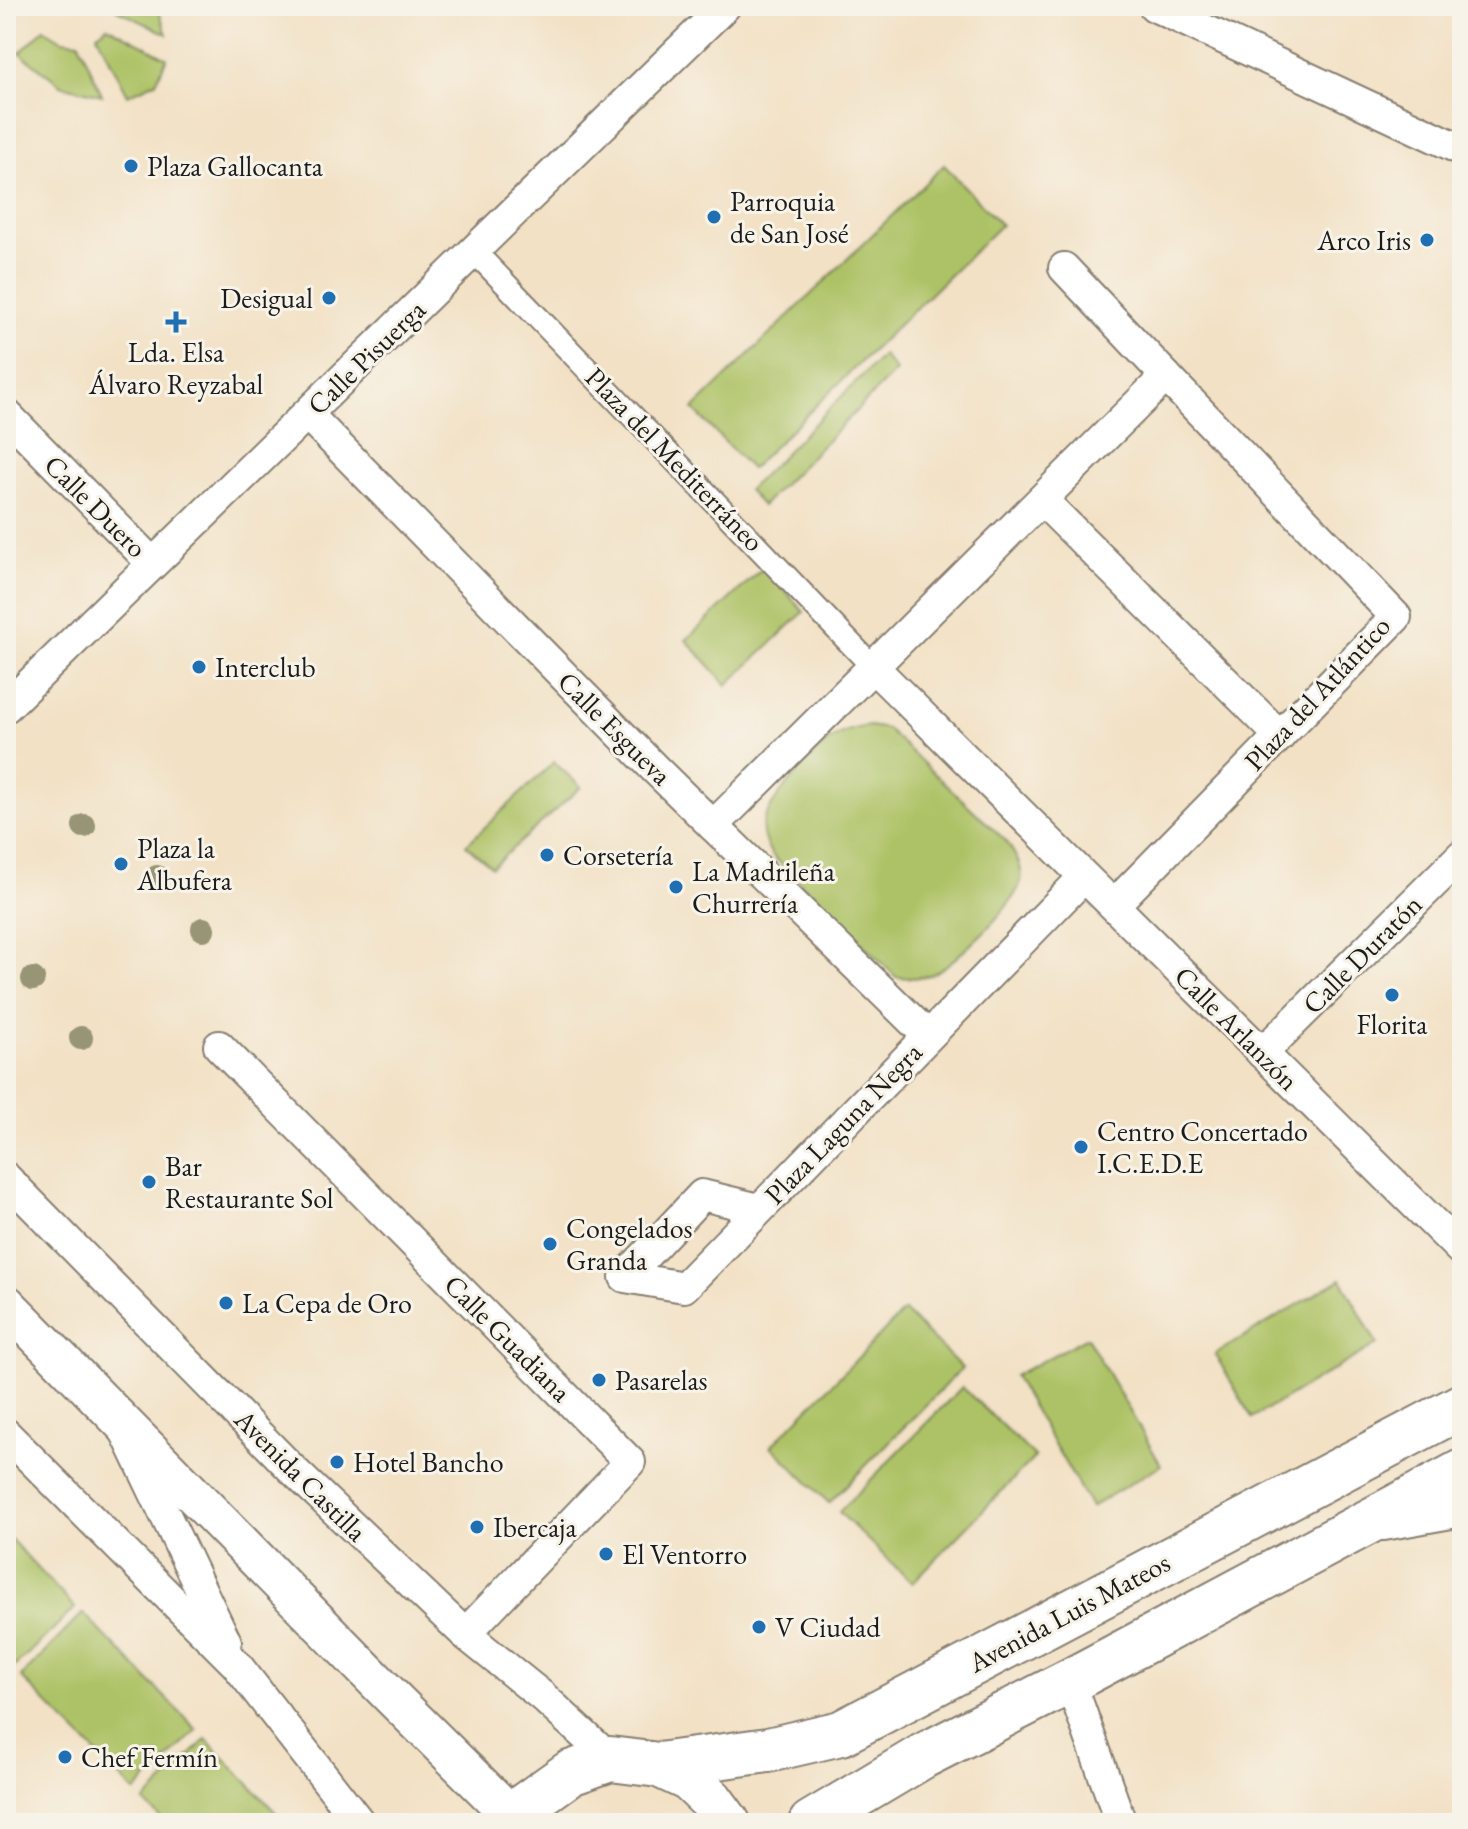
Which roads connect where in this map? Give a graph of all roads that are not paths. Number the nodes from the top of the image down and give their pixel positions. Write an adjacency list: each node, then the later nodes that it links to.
1 (725, 6): 4 (street, Calle Pisuerga)
2 (1154, 6): 3 (street)
3 (1462, 150)
4 (474, 251): 8 (street, Calle Pisuerga); 11 (street, Plaza del Mediterráneo)
5 (1064, 268): 6 (street, Plaza del Atlántico)
6 (1166, 376): 9 (street); 13 (street, Plaza del Atlántico)
7 (6, 414): 10 (street, Calle Duero)
8 (308, 415): 10 (street, Calle Pisuerga); 14 (street, Calle Esgueva)
9 (1042, 500): 11 (street); 13 (street)
10 (152, 563): 12 (street, Calle Pisuerga)
11 (874, 668): 14 (street); 16 (street, Plaza del Mediterráneo)
12 (6, 707)
13 (1280, 736): 17 (street, Plaza del Atlántico)
14 (713, 826): 18 (street, Calle Esgueva)
15 (1462, 855): 20 (street, Calle Duratón)
16 (1084, 877): 17 (street, Plaza del Mediterráneo); 18 (street)
17 (1114, 905): 20 (street, Calle Arlanzón)
18 (928, 1036): 22 (street, Plaza Laguna Negra)
19 (219, 1046): 31 (street, Calle Guadiana)
20 (1262, 1053): 23 (street, Calle Arlanzón)
21 (6, 1178): 31 (street, Avenida Castilla)
22 (759, 1209)
23 (1462, 1251)
24 (6, 1304): 26 (street)
25 (1462, 1406): 35 (highway, Avenida Luis Mateos)
26 (120, 1420): 32 (street); 36 (street)
27 (6, 1434): 32 (street)
28 (1462, 1472): 30 (highway)
29 (1462, 1507): 30 (street)
30 (1364, 1524): 33 (highway)
31 (465, 1634): 34 (street, Avenida Castilla)
32 (236, 1664): 37 (street)
33 (1070, 1681): 39 (highway); 40 (street)
34 (610, 1759): 35 (highway); 36 (highway)
35 (659, 1765): 38 (highway)
36 (510, 1820)
37 (360, 1823)
38 (728, 1823)
39 (811, 1823)
40 (1121, 1823)

